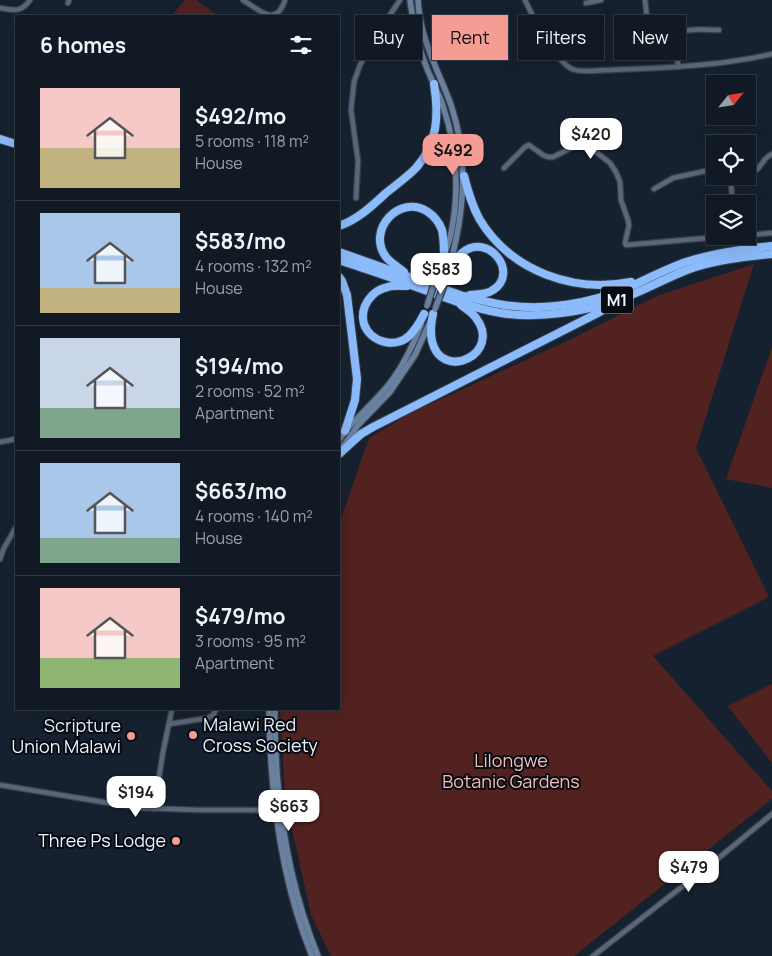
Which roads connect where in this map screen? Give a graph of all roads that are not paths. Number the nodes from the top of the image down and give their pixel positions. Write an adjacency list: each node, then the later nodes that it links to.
1 (30, 0): 11 (street)
2 (243, 0): 12 (street)
3 (285, 0): 13 (street)
4 (400, 0): 29 (street)
5 (408, 0): 20 (main road)
6 (418, 0): 27 (main road)
7 (525, 0): 19 (street)
8 (602, 0): 10 (street)
9 (645, 0): 14 (street)
10 (586, 3)
11 (0, 8)
12 (267, 15)
13 (274, 15)
14 (647, 15)
15 (719, 30): 16 (street)
16 (686, 31)
17 (772, 54): 19 (street)
18 (677, 60): 19 (street)
19 (678, 67)
20 (434, 84): 27 (main road); 30 (highway)
21 (0, 140): 22 (highway)
22 (15, 144)
23 (772, 154): 25 (street)
24 (504, 168): 33 (street)
25 (756, 170)
26 (706, 171): 28 (street)
27 (460, 178): 37 (main road); 40 (main road); 42 (highway)
28 (654, 189)
29 (356, 198)
30 (340, 226)
31 (772, 234): 32 (street)
32 (756, 235)
33 (706, 238)
34 (772, 246): 42 (highway, M1)
35 (340, 253): 39 (highway, M1)
36 (772, 254): 45 (highway, M1)
37 (444, 257): 43 (highway); 47 (main road, bridge)
38 (340, 260): 39 (highway, M1)
39 (353, 261): 43 (highway, M1)
40 (448, 272): 44 (highway); 46 (main road, bridge)
41 (340, 278): 48 (highway)
42 (644, 280): 44 (highway, M1)
43 (415, 282): 44 (highway, M1); 47 (highway)
44 (460, 299): 45 (highway, M1); 46 (highway)
45 (622, 299): 52 (highway)
46 (434, 311): 53 (main road)
47 (424, 314): 48 (main road)
48 (345, 431): 49 (main road)
49 (340, 438)
50 (15, 439): 51 (street)
51 (0, 442)
52 (340, 452)
53 (340, 452)
54 (15, 529): 55 (street)
55 (0, 559)
56 (172, 710): 60 (street)
57 (216, 710): 60 (street)
58 (269, 710): 62 (main road)
59 (274, 710): 66 (main road)
60 (169, 724): 63 (street)
61 (0, 785): 63 (street)
62 (275, 807): 63 (street); 65 (main road)
63 (154, 809)
64 (772, 814): 67 (street)
65 (312, 956)
66 (318, 956)
67 (593, 956)

